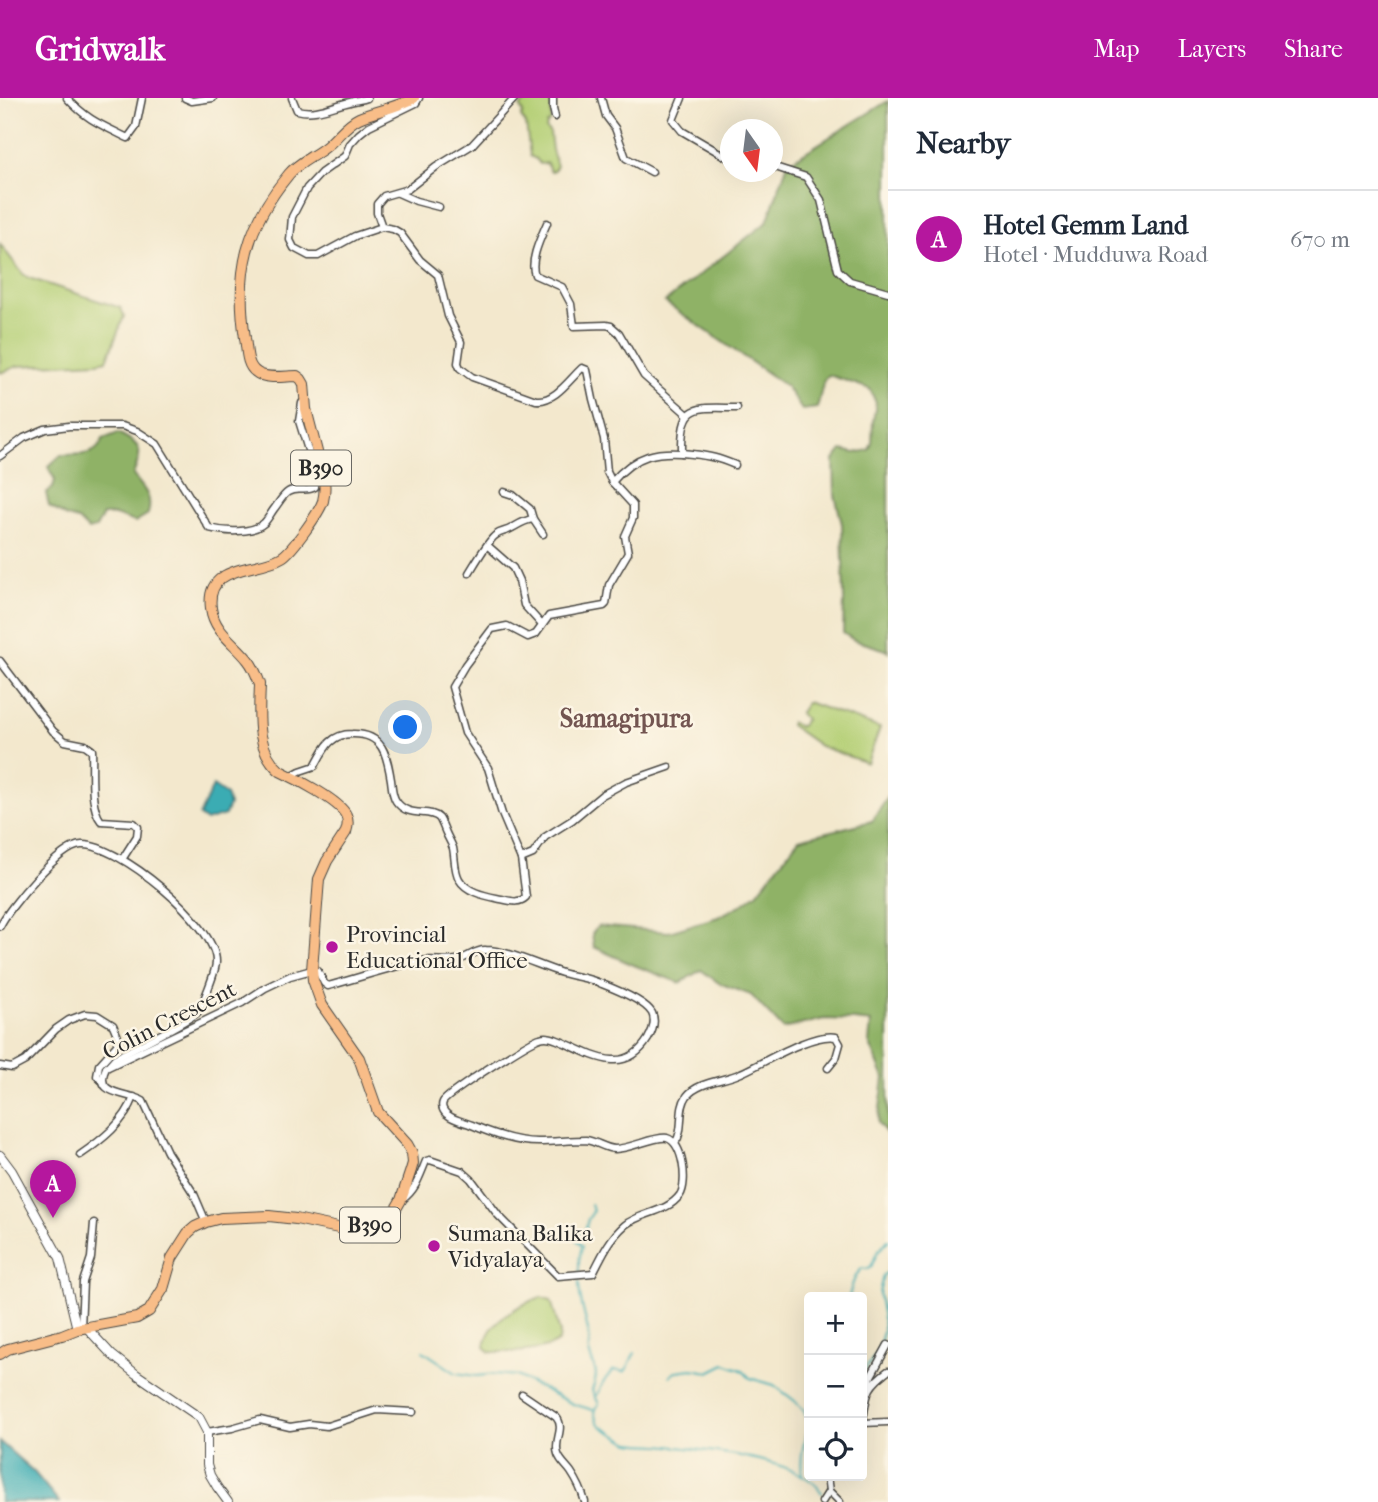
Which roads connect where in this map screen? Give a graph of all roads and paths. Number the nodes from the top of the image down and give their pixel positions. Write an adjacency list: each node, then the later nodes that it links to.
1 (67, 98): 2 (street)
2 (142, 98)
3 (185, 98): 4 (street)
4 (213, 98)
5 (292, 98): 6 (street)
6 (367, 98)
7 (417, 98): 19 (street); 21 (main road)
8 (515, 98): 16 (street)
9 (553, 98): 12 (street)
10 (601, 98): 15 (street)
11 (682, 98): 13 (street)
12 (555, 117)
13 (720, 153)
14 (783, 170): 20 (street)
15 (652, 172)
16 (398, 193): 17 (street); 19 (street)
17 (439, 207)
18 (547, 223): 23 (street)
19 (382, 228): 27 (street)
20 (888, 292)
21 (306, 397): 25 (street); 36 (main road, B390)
22 (737, 408): 23 (street)
23 (688, 415): 24 (street)
24 (682, 453): 26 (street); 27 (street)
25 (0, 456)
26 (735, 465)
27 (612, 482): 33 (street)
28 (504, 492): 29 (street)
29 (533, 519): 30 (street); 31 (street)
30 (543, 534)
31 (488, 546): 32 (street); 33 (street)
32 (469, 573)
33 (542, 625): 38 (street)
34 (0, 662): 37 (street)
35 (669, 767): 38 (street)
36 (292, 776): 38 (street); 40 (main road, B390)
37 (123, 858): 39 (street); 42 (street)
38 (521, 859)
39 (0, 926)
40 (312, 972): 42 (street, Colin Crescent); 46 (street); 49 (main road, B390)
41 (0, 1066): 44 (street)
42 (106, 1068): 44 (street, Colin Crescent)
43 (828, 1068): 46 (street)
44 (103, 1082): 45 (street, Colin Crescent)
45 (134, 1097): 48 (street); 50 (street, Colin Crescent)
46 (675, 1143): 49 (street)
47 (0, 1155): 52 (street)
48 (80, 1155)
49 (401, 1200): 50 (main road, B390)
50 (206, 1222): 52 (main road)
51 (94, 1223): 52 (street)
52 (81, 1328): 54 (main road); 62 (street)
53 (888, 1345): 56 (street)
54 (0, 1354)
55 (888, 1371): 56 (street)
56 (869, 1389): 59 (street)
57 (522, 1394): 66 (street)
58 (413, 1412): 62 (street)
59 (863, 1418)
60 (888, 1422): 61 (street)
61 (867, 1423)
62 (207, 1432): 65 (street)
63 (828, 1481): 64 (street)
64 (829, 1491): 67 (street); 68 (street)
65 (228, 1502)
66 (585, 1502)
67 (822, 1502)
68 (840, 1502)

